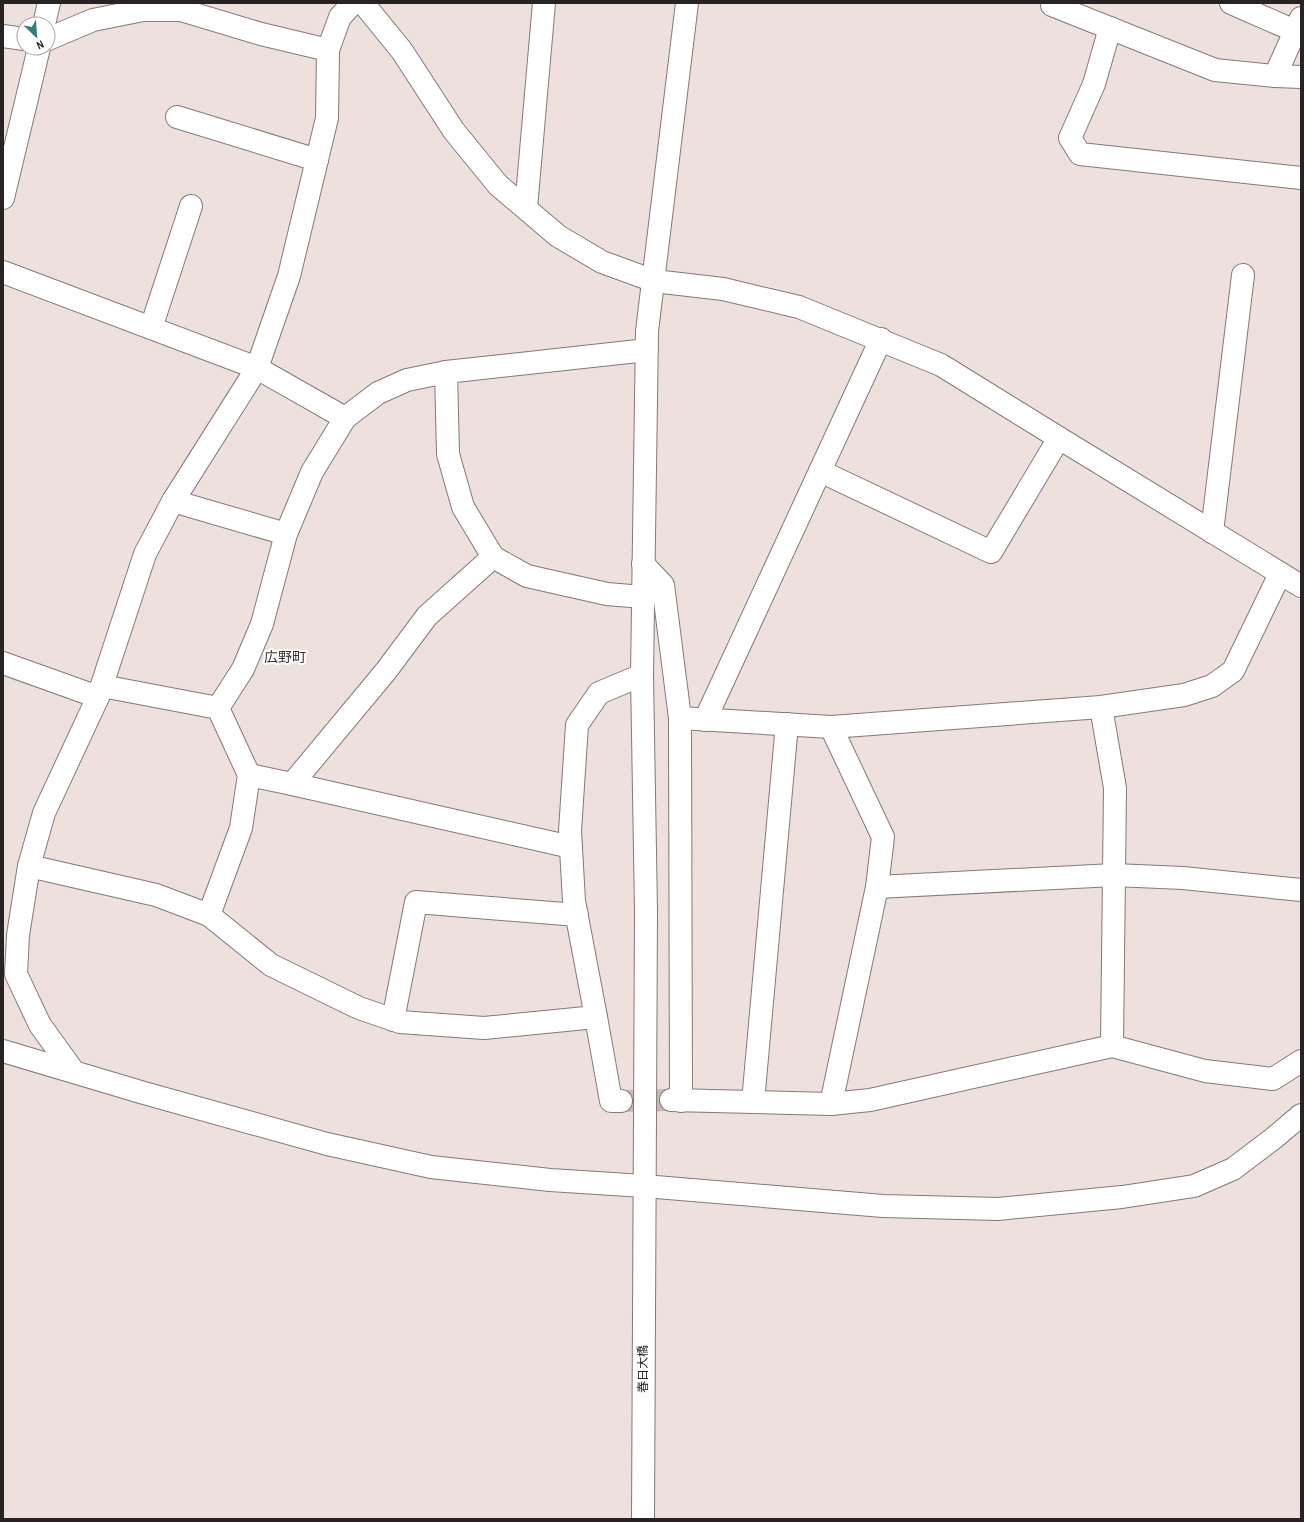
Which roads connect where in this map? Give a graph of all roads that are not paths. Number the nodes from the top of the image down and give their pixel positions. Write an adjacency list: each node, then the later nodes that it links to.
1 (49, 3): 8 (street)
2 (353, 3): 14 (street)
3 (363, 3): 23 (street)
4 (544, 3): 23 (street)
5 (687, 3): 26 (street, 春日大橋)
6 (1052, 3): 10 (street)
7 (1231, 3): 9 (street)
8 (46, 16)
9 (1298, 24): 16 (street)
10 (1110, 28): 16 (street); 20 (street)
11 (3, 36): 13 (street)
12 (56, 36): 14 (street)
13 (16, 38)
14 (328, 50): 19 (street)
15 (37, 56): 21 (street)
16 (1275, 76): 17 (street)
17 (1301, 77)
18 (177, 117): 19 (street)
19 (317, 160): 30 (street)
20 (1301, 178)
21 (3, 198)
22 (191, 206): 27 (street)
23 (526, 208): 26 (street)
24 (3, 272): 27 (street)
25 (1243, 275): 36 (street)
26 (654, 281): 28 (street); 29 (street, 春日大橋)
27 (152, 328): 30 (street)
28 (881, 339): 33 (street); 34 (street)
29 (647, 350): 31 (street); 39 (street, 春日大橋)
30 (257, 368): 32 (street); 35 (street)
31 (446, 372): 32 (street); 38 (street)
32 (345, 418): 37 (street)
33 (1059, 438): 34 (street); 36 (street)
34 (820, 470): 49 (street)
35 (173, 501): 37 (street); 45 (street)
36 (1212, 532): 40 (street)
37 (286, 534): 47 (street)
38 (493, 557): 42 (street); 53 (street)
39 (643, 564): 42 (street, 春日大橋); 48 (street)
40 (1280, 574): 41 (street); 46 (street)
41 (1301, 586)
42 (643, 597): 44 (street, 春日大橋)
43 (3, 663): 45 (street)
44 (642, 675): 54 (street); 71 (street, 春日大橋)
45 (100, 691): 47 (street); 55 (street)
46 (1101, 707): 51 (street); 56 (street)
47 (218, 708): 52 (street)
48 (680, 718): 49 (street); 68 (street)
49 (705, 720): 50 (street)
50 (787, 724): 51 (street); 68 (street)
51 (831, 727): 57 (street)
52 (249, 775): 53 (street); 59 (street)
53 (292, 784): 54 (street)
54 (571, 847): 60 (street)
55 (29, 866): 59 (street); 66 (street)
56 (1114, 875): 57 (street); 58 (street); 63 (street)
57 (877, 887): 69 (street)
58 (1301, 890)
59 (210, 915): 62 (street)
60 (577, 915): 61 (street); 62 (street)
61 (596, 1017): 62 (street); 67 (street)
62 (393, 1020)
63 (1112, 1046): 65 (street); 69 (street)
64 (3, 1051): 66 (street)
65 (1301, 1061)
66 (74, 1072): 71 (street)
67 (621, 1101)
68 (753, 1102): 69 (street)
69 (831, 1104)
70 (1301, 1115): 71 (street)
71 (644, 1186): 72 (street, 春日大橋)
72 (643, 1519)

